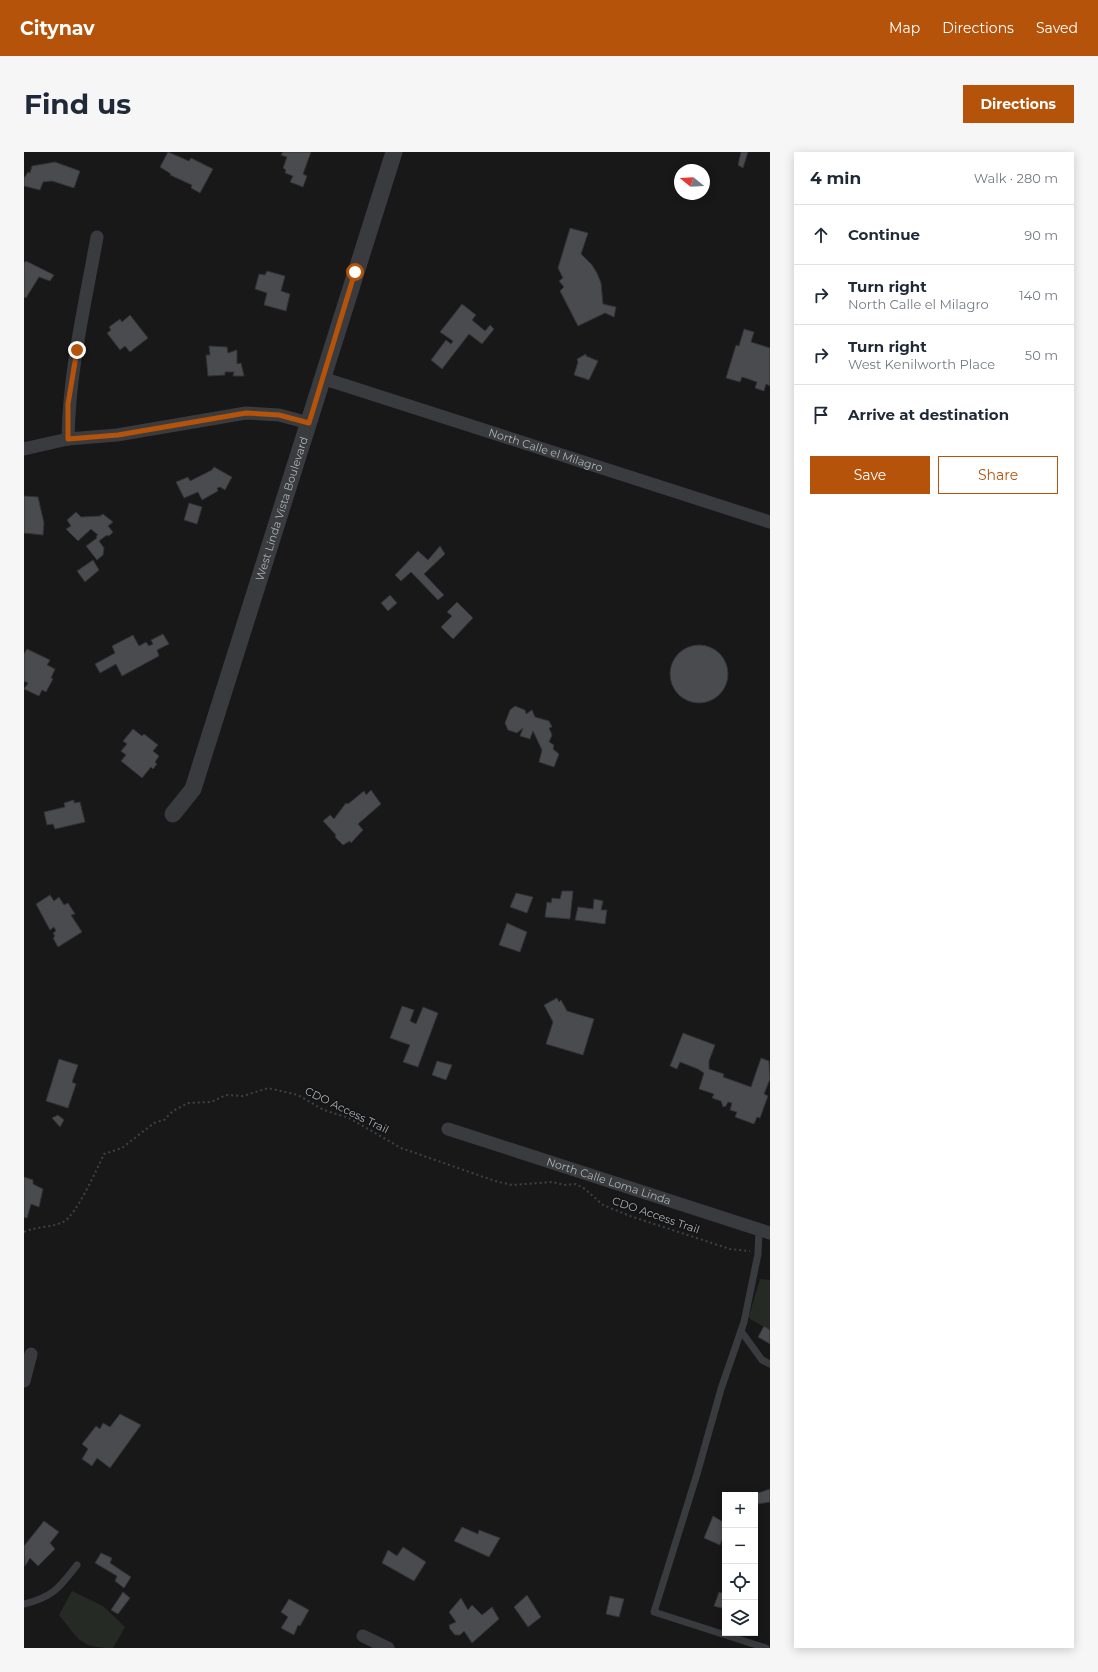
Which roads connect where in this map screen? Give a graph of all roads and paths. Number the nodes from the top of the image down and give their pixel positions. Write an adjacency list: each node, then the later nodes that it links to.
1 (394, 152): 3 (street, West Linda Vista Boulevard)
2 (97, 237): 5 (street)
3 (322, 378): 4 (street, West Linda Vista Boulevard); 7 (street, North Calle el Milagro)
4 (309, 423): 5 (street); 8 (street, West Linda Vista Boulevard)
5 (68, 439): 6 (street)
6 (24, 449)
7 (770, 522)
8 (173, 814)
9 (448, 1129): 10 (street, North Calle Loma Linda)
10 (764, 1231): 12 (lane)
11 (24, 1232): 12 (path, CDO Access Trail)
12 (758, 1254): 13 (lane)
13 (741, 1331): 15 (lane); 21 (lane)
14 (31, 1354): 16 (street)
15 (770, 1364)
16 (24, 1381)
17 (77, 1565): 18 (lane)
18 (24, 1604)
19 (364, 1636): 20 (street)
20 (388, 1648)
21 (766, 1648)

